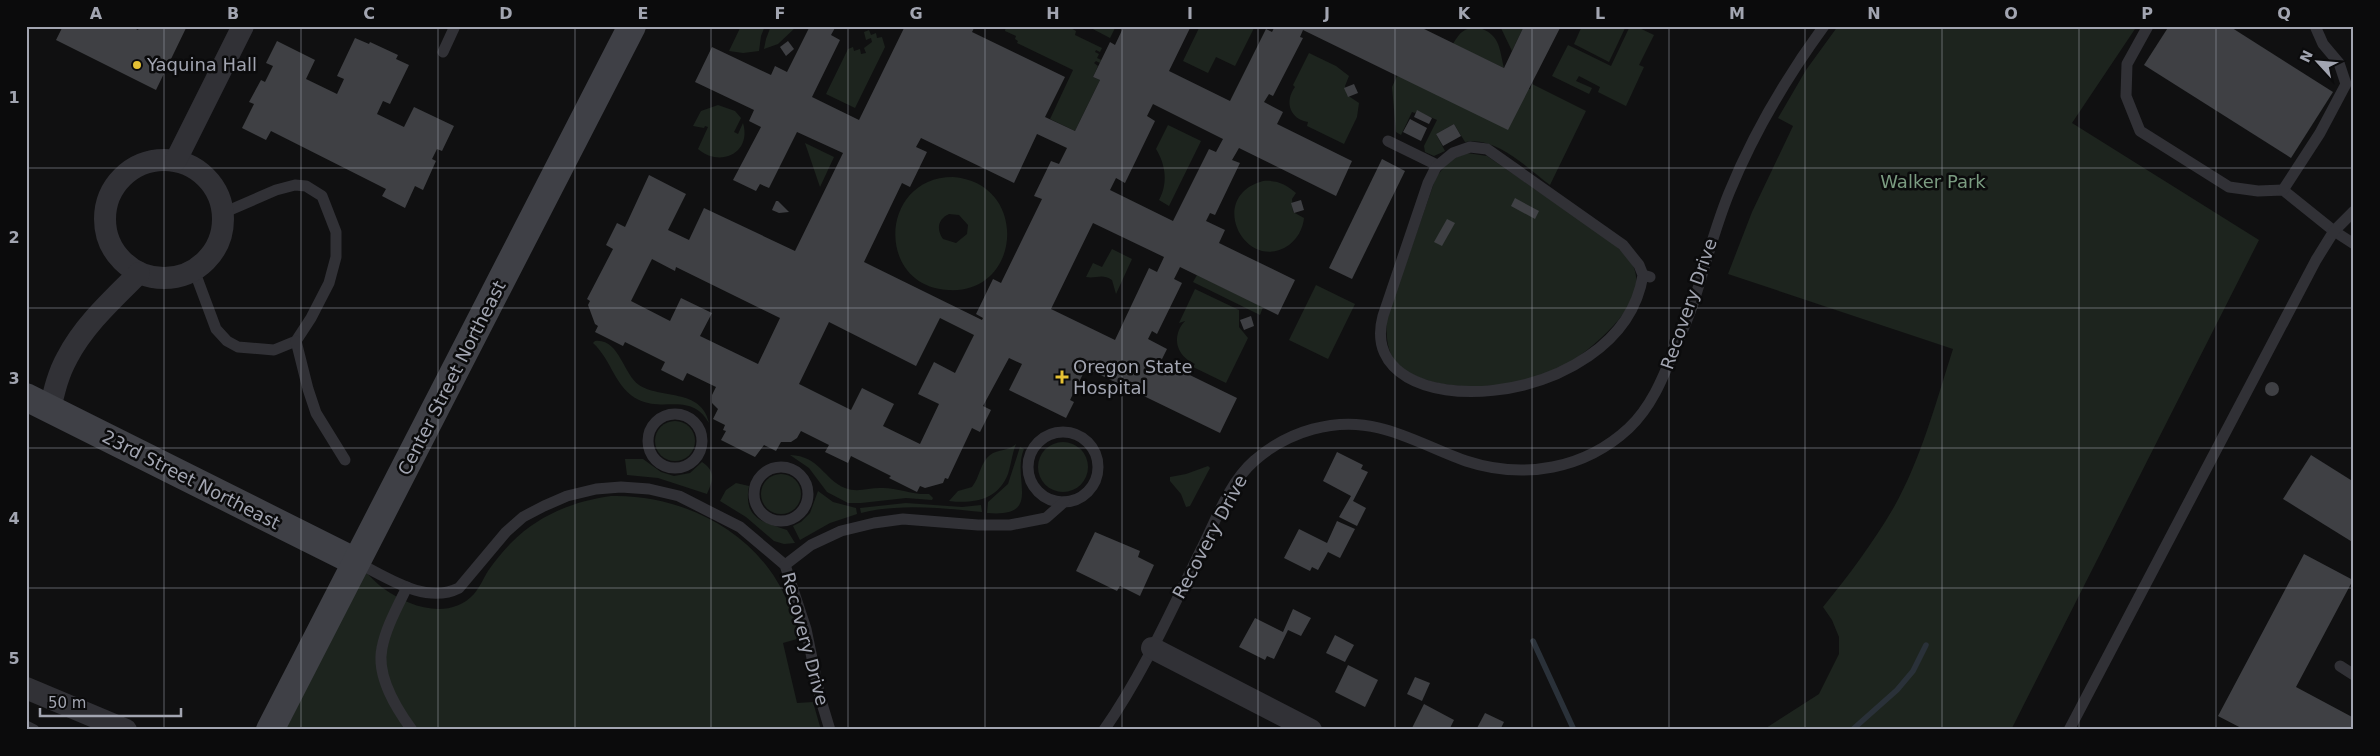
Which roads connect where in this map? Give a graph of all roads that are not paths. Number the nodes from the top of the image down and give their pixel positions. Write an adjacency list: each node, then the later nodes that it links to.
1 (243, 26): 11 (street)
2 (456, 26): 7 (lane)
3 (1824, 26): 29 (lane, Recovery Drive)
4 (2148, 26): 13 (lane)
5 (2315, 26): 9 (lane)
6 (628, 28): 26 (main road, Center Street Northeast)
7 (443, 52)
8 (2354, 71): 9 (lane)
9 (2346, 84): 13 (lane)
10 (1388, 141): 12 (lane)
11 (176, 160): 15 (street); 19 (street)
12 (1437, 165): 12 (lane)
13 (2283, 190): 16 (lane)
14 (2354, 211): 16 (lane)
15 (223, 213): 18 (street); 20 (lane)
16 (2334, 232): 17 (lane); 41 (lane)
17 (2354, 244)
18 (194, 270): 19 (street); 20 (lane)
19 (139, 273): 21 (street)
20 (296, 341): 23 (lane)
21 (38, 403): 26 (main road, 23rd Street Northeast)
22 (681, 414): 22 (lane)
23 (345, 460)
24 (770, 470): 24 (lane)
25 (1064, 502): 25 (lane); 27 (lane)
26 (356, 562): 28 (lane, Recovery Drive); 36 (main road, Center Street Northeast)
27 (785, 565): 28 (lane, Recovery Drive); 38 (lane, Recovery Drive)
28 (406, 587): 37 (lane)
29 (1152, 648): 39 (lane, Recovery Drive); 40 (street)
30 (2340, 666): 31 (lane)
31 (2354, 675)
32 (26, 688): 34 (street)
33 (26, 726): 35 (lane)
34 (112, 727)
35 (34, 730)
36 (270, 730)
37 (412, 730)
38 (830, 730)
39 (1104, 730)
40 (1311, 730)
41 (2069, 730)

